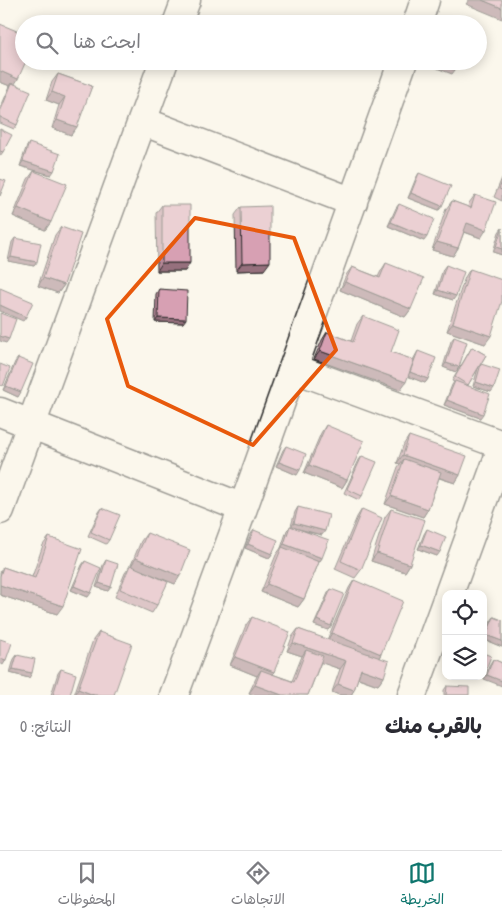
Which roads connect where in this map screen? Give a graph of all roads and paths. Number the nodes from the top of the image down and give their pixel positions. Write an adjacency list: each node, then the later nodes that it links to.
1 (186, 0): 3 (street)
2 (425, 0): 4 (street)
3 (180, 15)
4 (420, 15)
5 (161, 70): 7 (street)
6 (400, 70): 8 (street)
7 (142, 121): 8 (street); 11 (street)
8 (353, 202): 9 (street)
9 (293, 368): 12 (street); 13 (street)
10 (0, 412): 11 (street)
11 (32, 425): 13 (street); 14 (street)
12 (502, 446): 15 (street)
13 (243, 508): 17 (street)
14 (0, 510)
15 (450, 590)
16 (442, 613): 18 (street)
17 (174, 695)
18 (412, 695)

